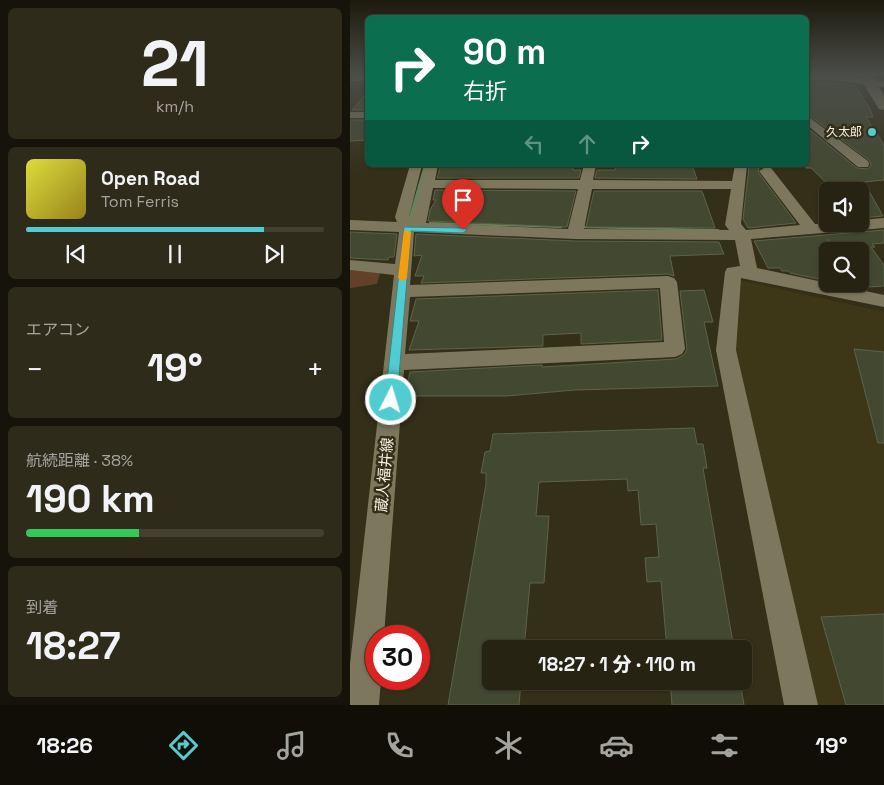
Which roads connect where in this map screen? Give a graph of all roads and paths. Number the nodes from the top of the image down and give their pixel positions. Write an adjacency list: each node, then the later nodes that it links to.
1 (350, 115): 2 (street)
2 (365, 115)
3 (809, 120): 4 (street)
4 (863, 164)
5 (415, 167): 13 (street)
6 (432, 167): 10 (street, 蔵人福井線)
7 (590, 167): 11 (street)
8 (741, 167): 12 (street)
9 (766, 171): 16 (street)
10 (428, 184): 11 (street); 13 (street, 蔵人福井線)
11 (586, 185): 12 (street); 17 (street)
12 (738, 185): 18 (street)
13 (415, 224): 15 (street); 17 (street); 22 (street, 蔵人福井線)
14 (884, 224): 16 (street)
15 (356, 225): 19 (street)
16 (811, 229): 18 (street)
17 (575, 234): 18 (street)
18 (742, 235): 21 (street)
19 (350, 239)
20 (350, 265): 22 (street)
21 (749, 272): 23 (street); 26 (street)
22 (402, 280): 24 (street, 蔵人福井線); 24 (street)
23 (884, 301)
24 (395, 362): 25 (street, 蔵人福井線)
25 (362, 705)
26 (801, 705)

